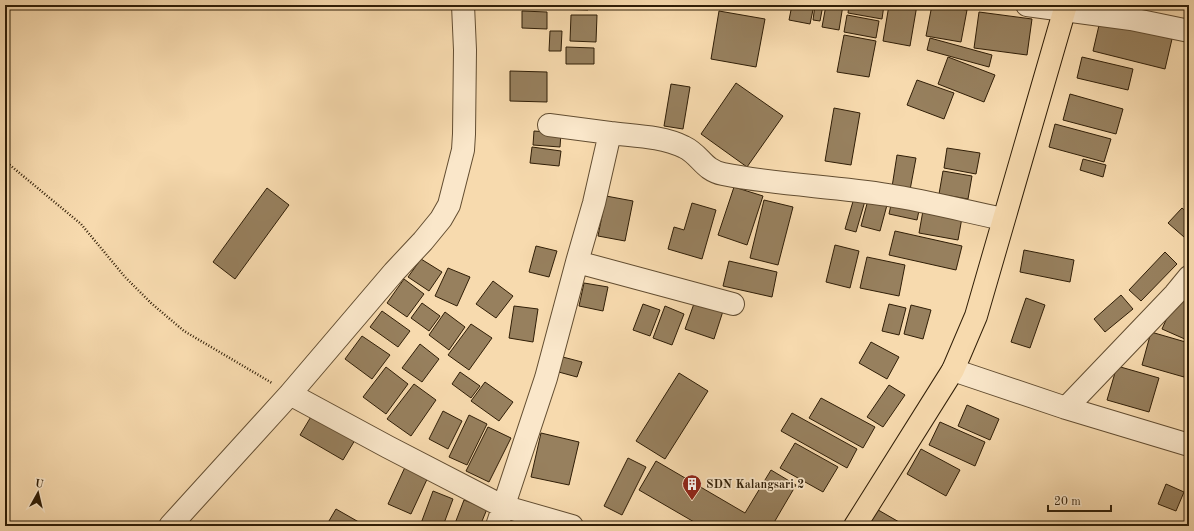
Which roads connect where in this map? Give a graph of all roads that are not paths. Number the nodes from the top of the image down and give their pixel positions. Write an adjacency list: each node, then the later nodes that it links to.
1 (463, 5): 12 (street)
2 (1027, 5): 3 (street)
3 (1065, 7): 4 (street); 7 (main road)
4 (1189, 31)
5 (548, 125): 6 (street)
6 (610, 132): 7 (street); 8 (street)
7 (1003, 219): 11 (main road)
8 (577, 262): 10 (street); 15 (street)
9 (1189, 277): 13 (street)
10 (733, 304)
11 (953, 370): 13 (street); 18 (main road)
12 (290, 394): 15 (street); 16 (street)
13 (1066, 408): 14 (street)
14 (1189, 444)
15 (500, 516): 17 (street)
16 (170, 526)
17 (572, 526)
18 (855, 526)

